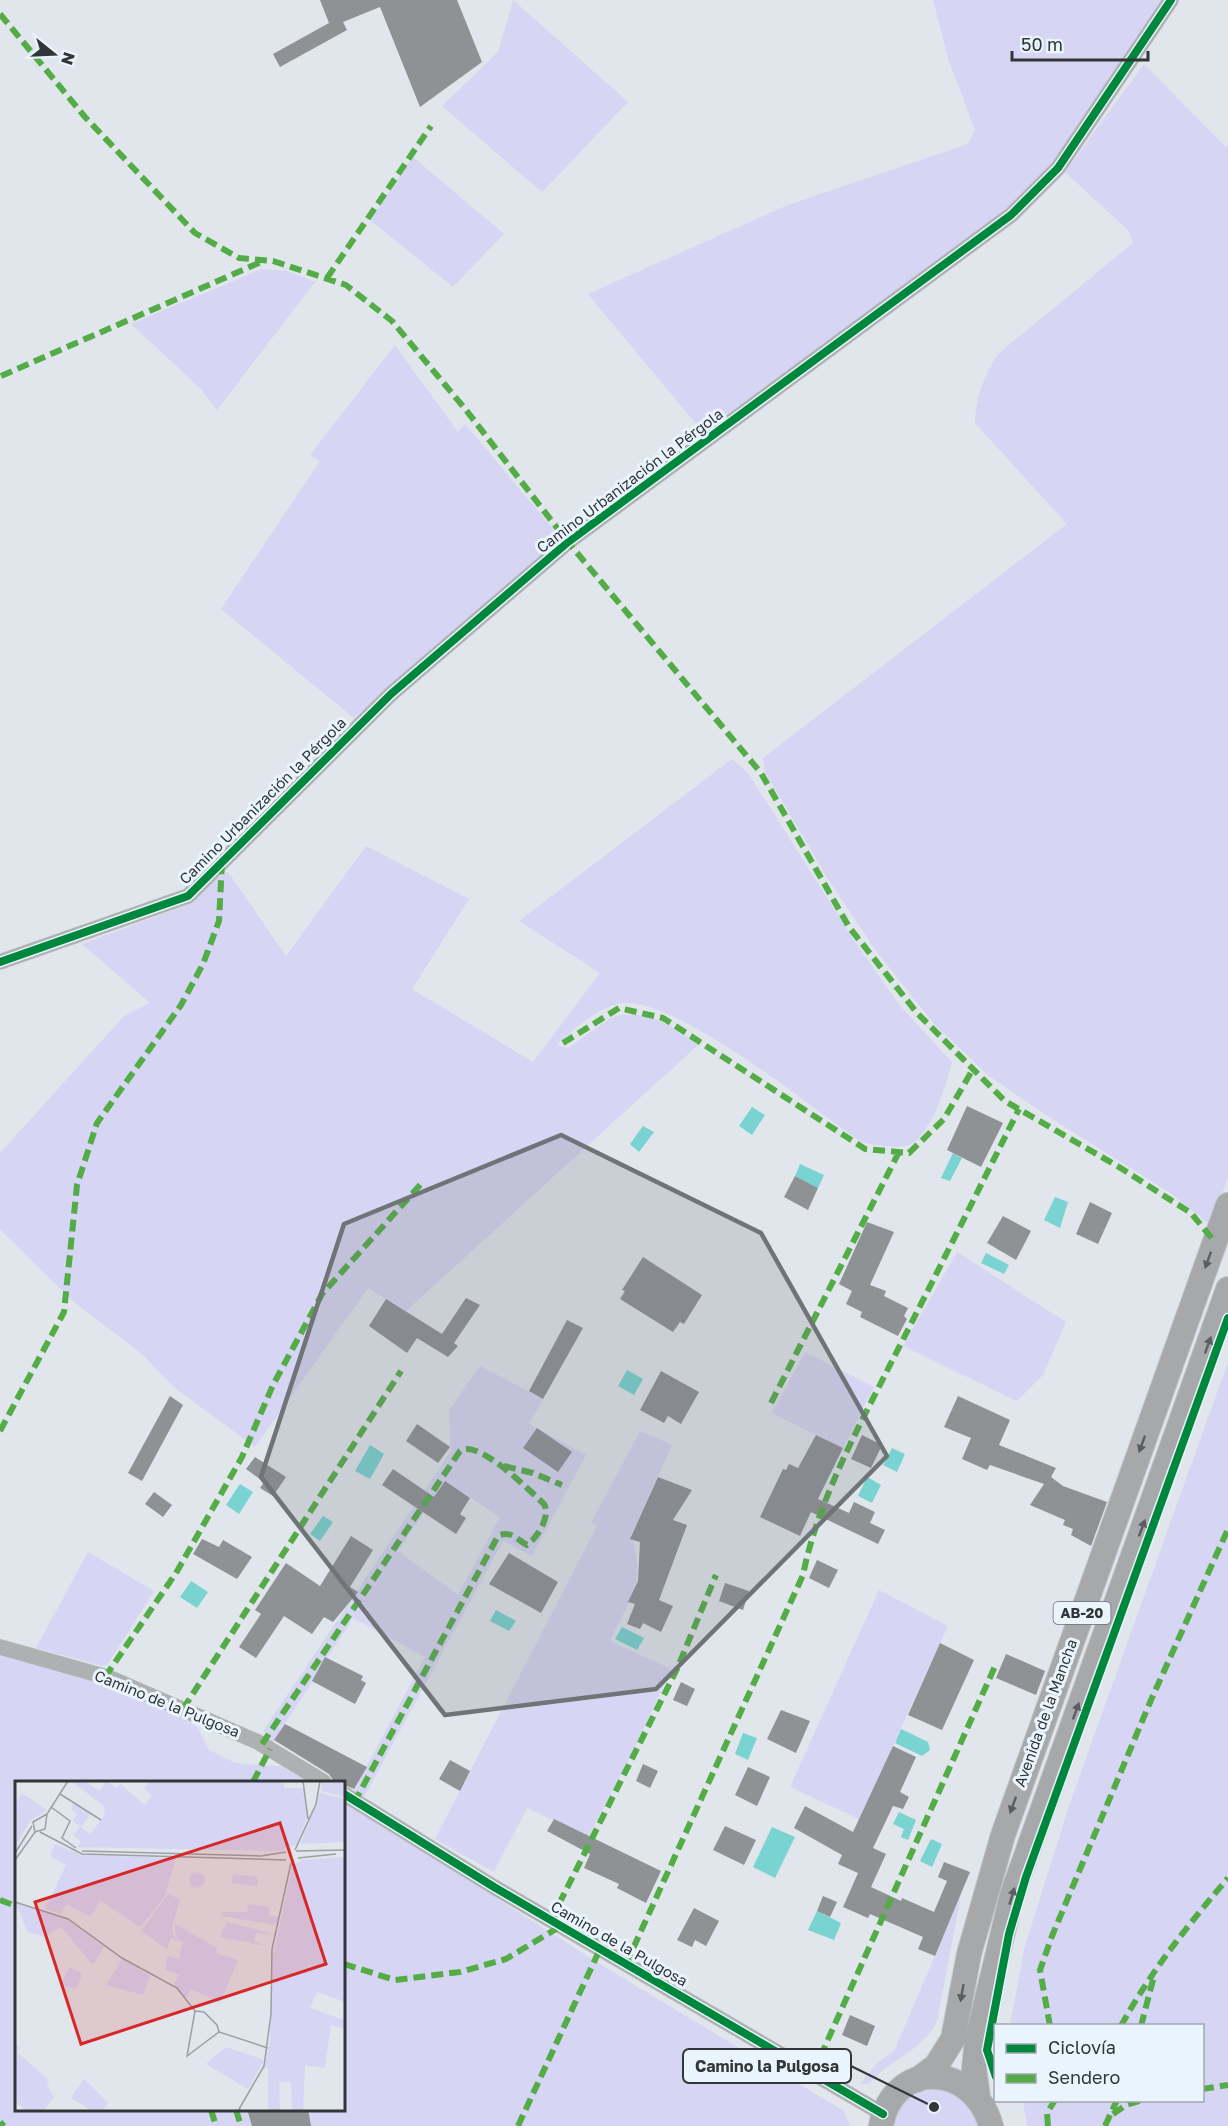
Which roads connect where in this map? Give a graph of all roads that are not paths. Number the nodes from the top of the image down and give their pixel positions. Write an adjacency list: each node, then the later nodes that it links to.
1 (1171, 0): 2 (street, Camino Urbanización la Pérgola)
2 (0, 963)
3 (1228, 1205): 8 (main road, Avenida de la Mancha / AB-20, one-way to 8)
4 (1228, 1289): 9 (main road, Avenida de la Mancha / AB-20, one-way to 4)
5 (0, 1647): 6 (street, Camino de la Pulgosa)
6 (322, 1781)
7 (345, 1795): 10 (street, Camino de la Pulgosa)
8 (917, 2080): 9 (main road, AB-20); 10 (main road, Avenida de la Mancha)
9 (978, 2097): 11 (main road, AB-20)
10 (882, 2120)
11 (991, 2126)

